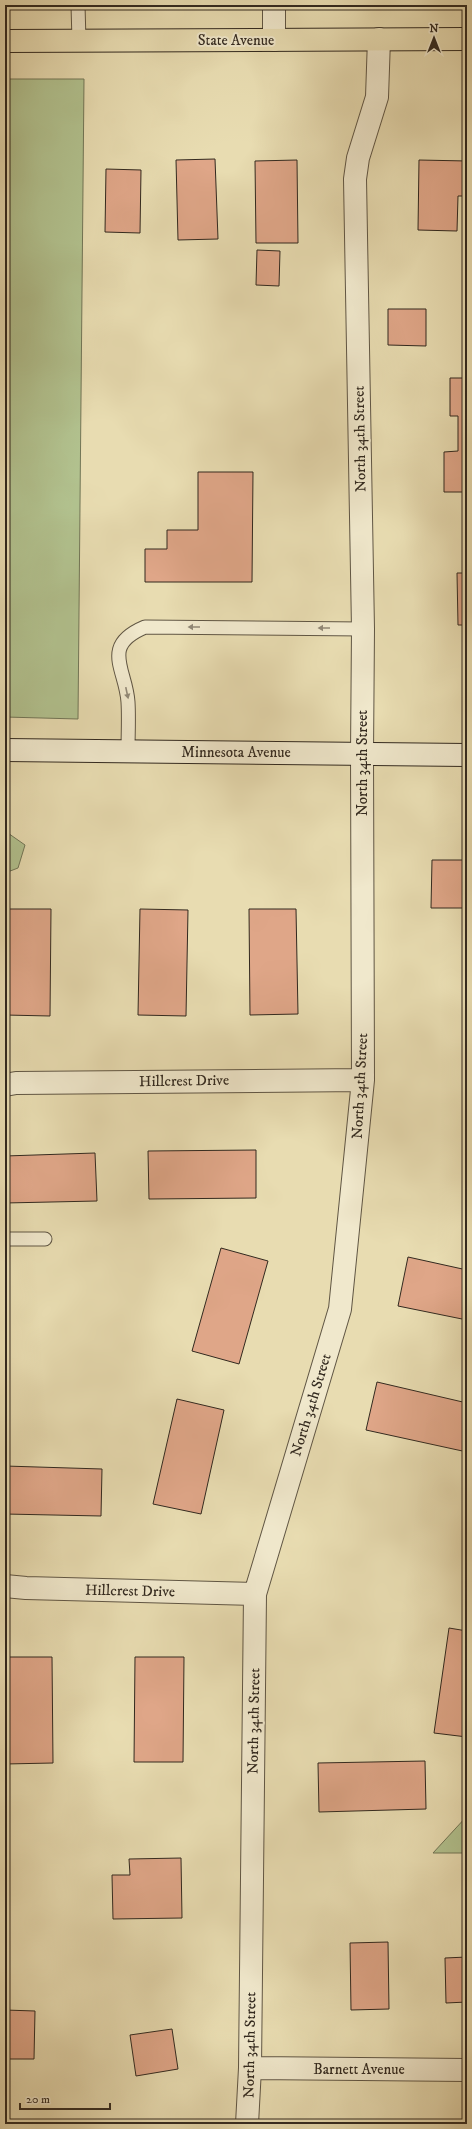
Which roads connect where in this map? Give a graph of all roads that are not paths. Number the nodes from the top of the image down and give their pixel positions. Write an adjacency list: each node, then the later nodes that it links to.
1 (78, 5): 7 (lane)
2 (274, 5): 5 (street)
3 (379, 39): 4 (main road, State Avenue); 5 (main road, State Avenue); 8 (street, North 34th Street)
4 (467, 39)
5 (274, 40): 7 (main road, State Avenue)
6 (5, 41): 7 (main road, State Avenue)
7 (78, 41)
8 (364, 629): 10 (lane, one-way to 10); 11 (street, North 34th Street)
9 (5, 750): 10 (street, Minnesota Avenue)
10 (128, 751): 11 (street, Minnesota Avenue)
11 (362, 753): 12 (street, Minnesota Avenue); 13 (street, North 34th Street)
12 (467, 755)
13 (363, 1080): 14 (street, Hillcrest Drive); 18 (street, North 34th Street)
14 (5, 1085)
15 (5, 1239): 16 (lane)
16 (45, 1239)
17 (5, 1586): 18 (street, Hillcrest Drive)
18 (255, 1594): 19 (street, North 34th Street)
19 (250, 2068): 20 (street, Barnett Avenue); 21 (street, North 34th Street)
20 (467, 2070)
21 (247, 2124)

